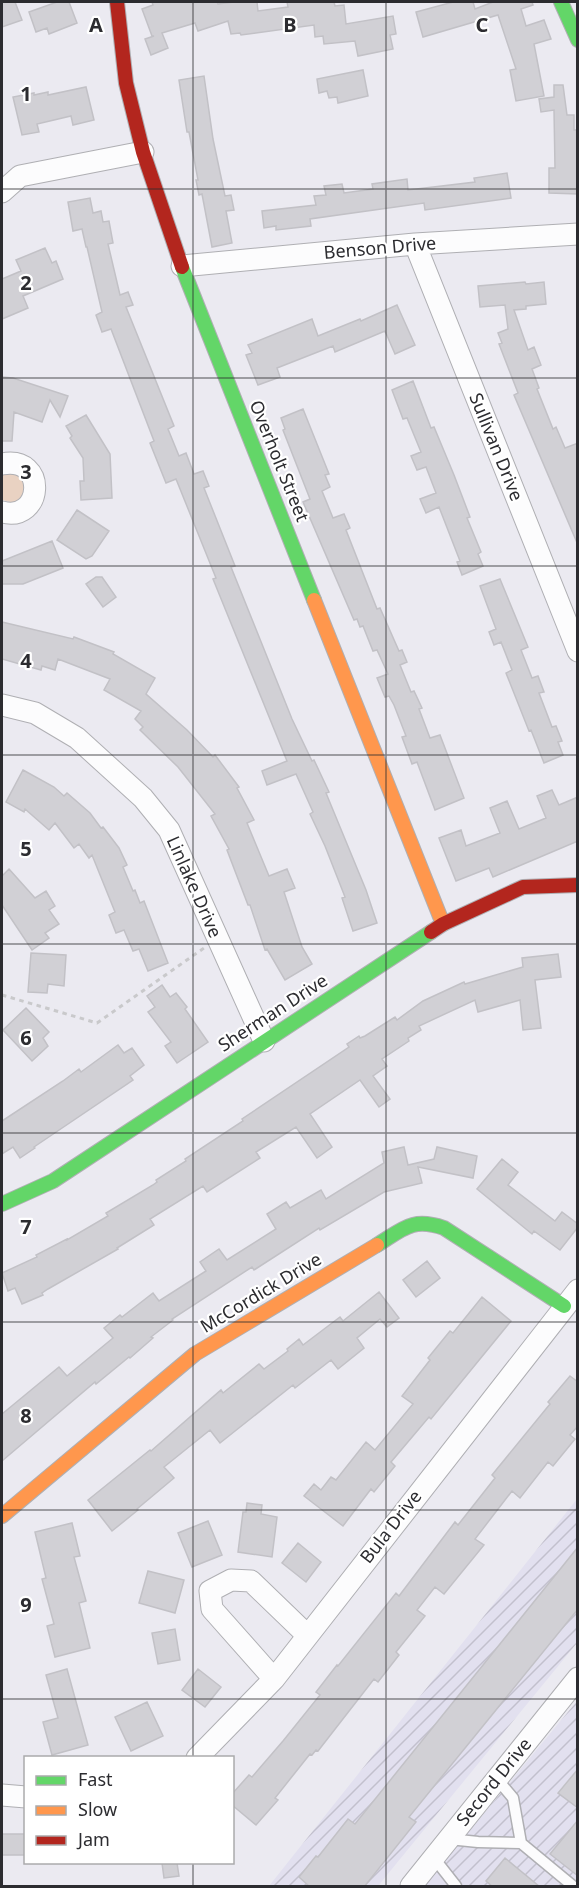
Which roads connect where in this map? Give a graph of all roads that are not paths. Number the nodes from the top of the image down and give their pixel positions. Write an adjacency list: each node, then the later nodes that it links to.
1 (117, 2): 4 (street, Overholt Street)
2 (561, 2): 3 (street)
3 (578, 40)
4 (143, 152): 5 (street); 8 (street, Overholt Street)
5 (2, 192)
6 (578, 234): 7 (street, Benson Drive)
7 (415, 244): 8 (street, Benson Drive); 11 (street, Sullivan Drive)
8 (182, 266): 14 (street, Overholt Street)
9 (2, 464): 10 (street)
10 (2, 512)
11 (578, 651)
12 (2, 705): 15 (street, Linlake Drive)
13 (578, 885): 14 (street, Sherman Drive)
14 (443, 924): 15 (street, Sherman Drive)
15 (264, 1041): 16 (street, Sherman Drive)
16 (2, 1204)
17 (571, 1298): 18 (street, McCordick Drive); 19 (street, Bula Drive)
18 (2, 1516)
19 (307, 1635): 21 (street, Bula Drive); 21 (street)
20 (578, 1678): 23 (street, Secord Drive)
21 (274, 1679): 22 (street, Bula Drive)
22 (199, 1756)
23 (497, 1779): 26 (street, Secord Drive); 27 (lane)
24 (2, 1795): 25 (street)
25 (24, 1797)
26 (449, 1839): 27 (lane); 28 (street, Secord Drive)
27 (521, 1843): 31 (lane)
28 (434, 1858): 29 (street, Secord Drive); 30 (lane)
29 (411, 1887)
30 (456, 1887)
31 (573, 1887)

